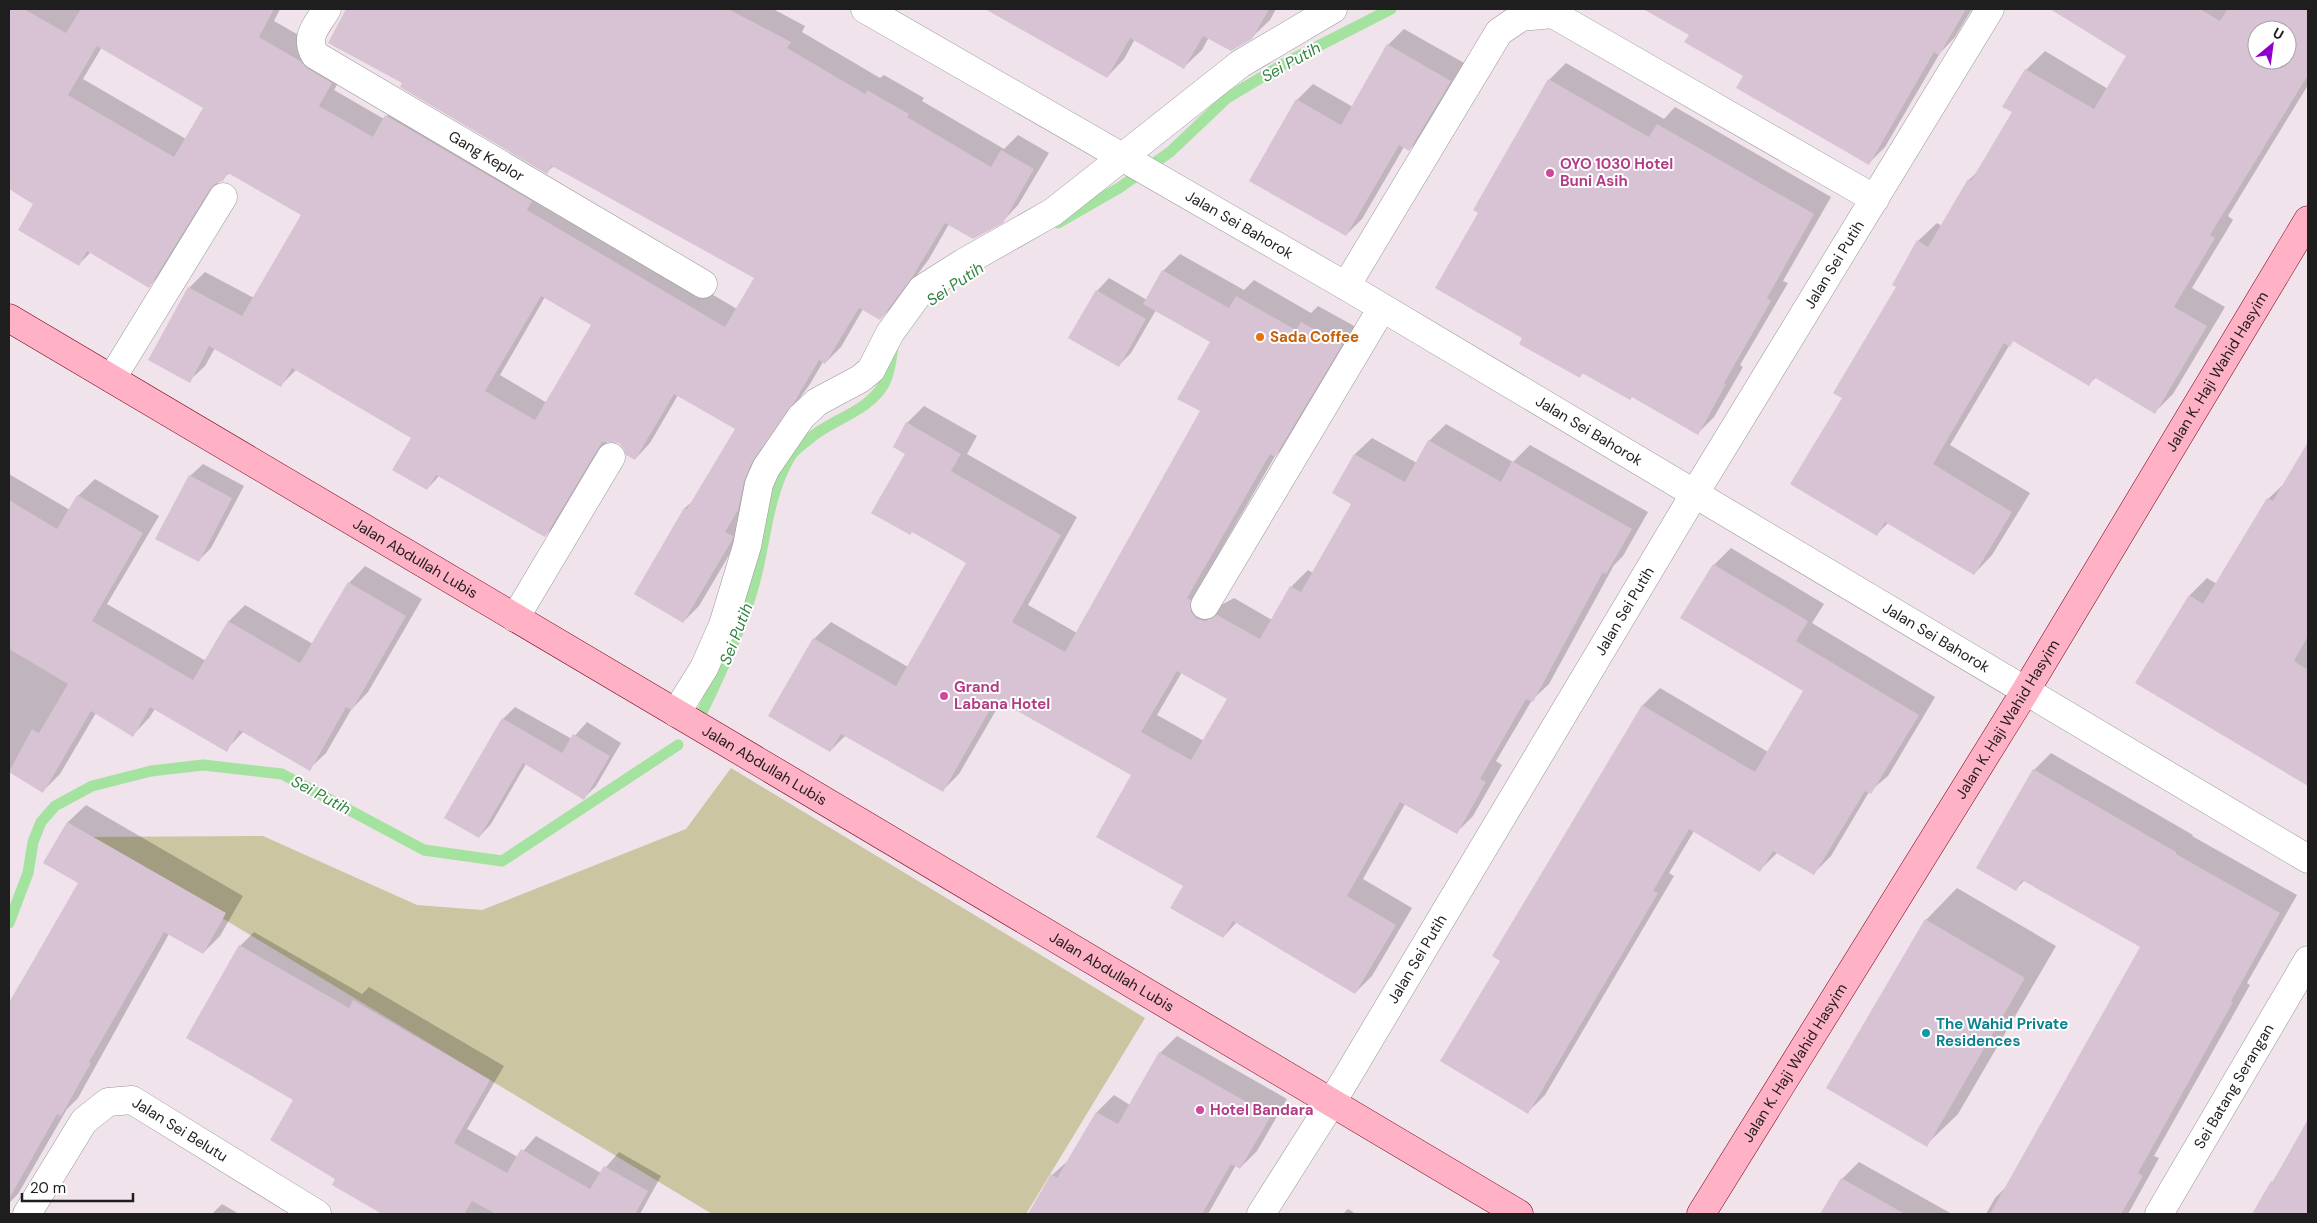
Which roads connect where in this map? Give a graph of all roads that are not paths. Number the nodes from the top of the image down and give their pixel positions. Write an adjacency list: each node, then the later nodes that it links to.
1 (327, 9): 9 (street, Gang Keplor)
2 (865, 9): 5 (street, Jalan Sei Bahorok)
3 (1333, 9): 5 (street)
4 (1990, 9): 7 (street, Jalan Sei Putih)
5 (1128, 159): 10 (street, Jalan Sei Bahorok); 19 (street)
6 (223, 197): 13 (street)
7 (1875, 199): 10 (street); 15 (street, Jalan Sei Putih)
8 (2308, 220): 18 (street, Jalan K. Haji Wahid Hasyim)
9 (703, 284)
10 (1346, 286): 11 (street, Jalan Sei Bahorok)
11 (1382, 308): 15 (street, Jalan Sei Bahorok); 16 (street)
12 (9, 318): 13 (street, Jalan Abdullah Lubis)
13 (112, 378): 17 (street, Jalan Abdullah Lubis)
14 (611, 457): 17 (street)
15 (1695, 493): 18 (street, Jalan Sei Bahorok); 22 (street, Jalan Sei Putih)
16 (1205, 605)
17 (515, 618): 19 (street, Jalan Abdullah Lubis)
18 (2026, 690): 20 (street, Jalan Sei Bahorok); 27 (street, Jalan K. Haji Wahid Hasyim)
19 (676, 713): 22 (street, Jalan Abdullah Lubis)
20 (2308, 859)
21 (2308, 960): 28 (street, Sei Batang Serangan)
22 (1332, 1102): 25 (street, Jalan Sei Putih); 26 (street, Jalan Abdullah Lubis)
23 (27, 1214): 24 (street, Jalan Sei Belutu)
24 (317, 1214)
25 (1262, 1214)
26 (1518, 1214)
27 (1701, 1214)
28 (2159, 1214)

